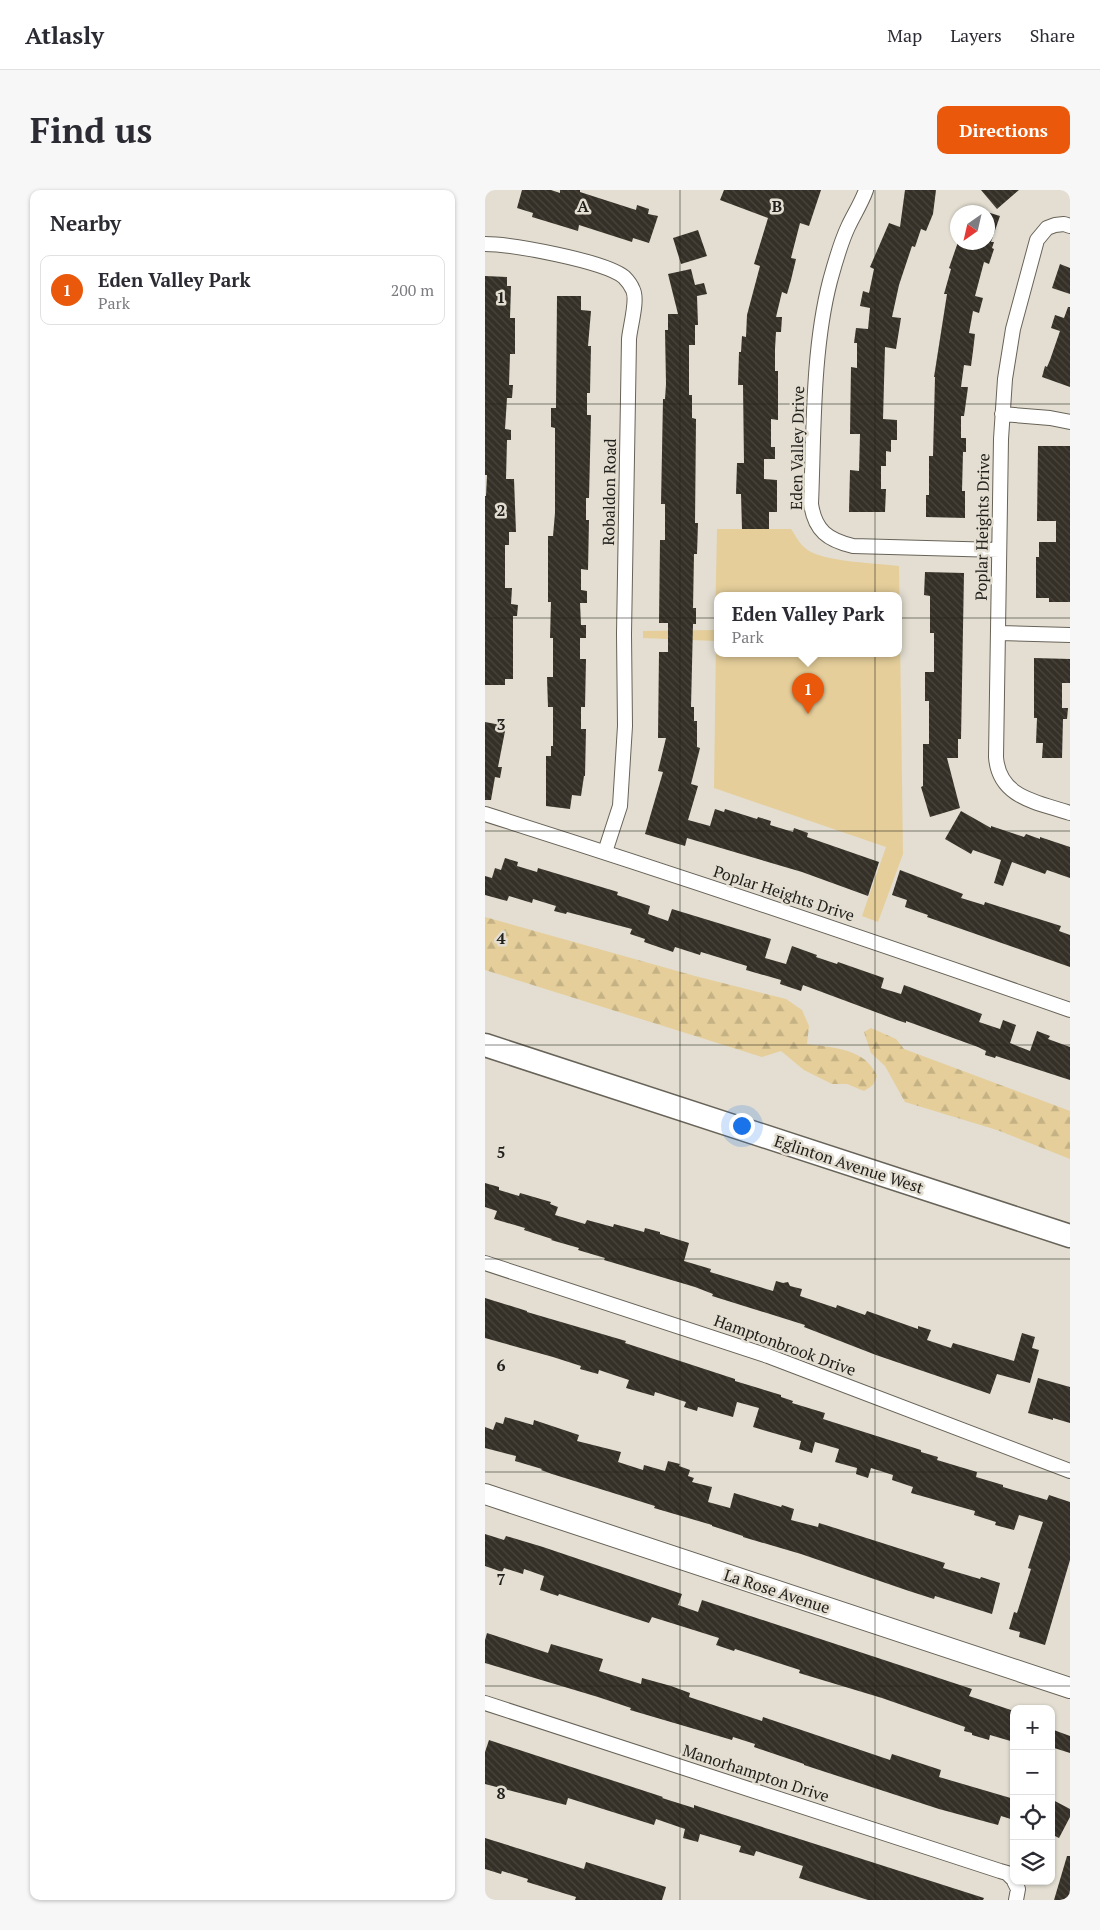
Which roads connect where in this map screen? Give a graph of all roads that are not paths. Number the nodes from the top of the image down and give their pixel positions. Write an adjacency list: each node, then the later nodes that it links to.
1 (866, 190): 6 (street, Eden Valley Drive)
2 (1070, 226): 4 (street, Poplar Heights Drive)
3 (485, 244): 11 (street, Robaldon Road)
4 (1002, 414): 5 (street); 6 (street, Poplar Heights Drive)
5 (1070, 422)
6 (999, 550): 7 (street, Poplar Heights Drive)
7 (999, 633): 8 (street); 9 (street, Poplar Heights Drive)
8 (1070, 635)
9 (1070, 813)
10 (485, 814): 11 (street, Poplar Heights Drive)
11 (605, 852): 12 (street, Poplar Heights Drive)
12 (1070, 1010)
13 (485, 1045): 14 (main road, Eglinton Avenue West)
14 (1070, 1236)
15 (485, 1263): 16 (street, Hamptonbrook Drive)
16 (1070, 1471)
17 (485, 1494): 18 (street, La Rose Avenue)
18 (1070, 1688)
19 (485, 1703): 20 (street, Manorhampton Drive)
20 (1010, 1877)
21 (1016, 1885): 22 (street, Manorhampton Drive)
22 (1016, 1900)

